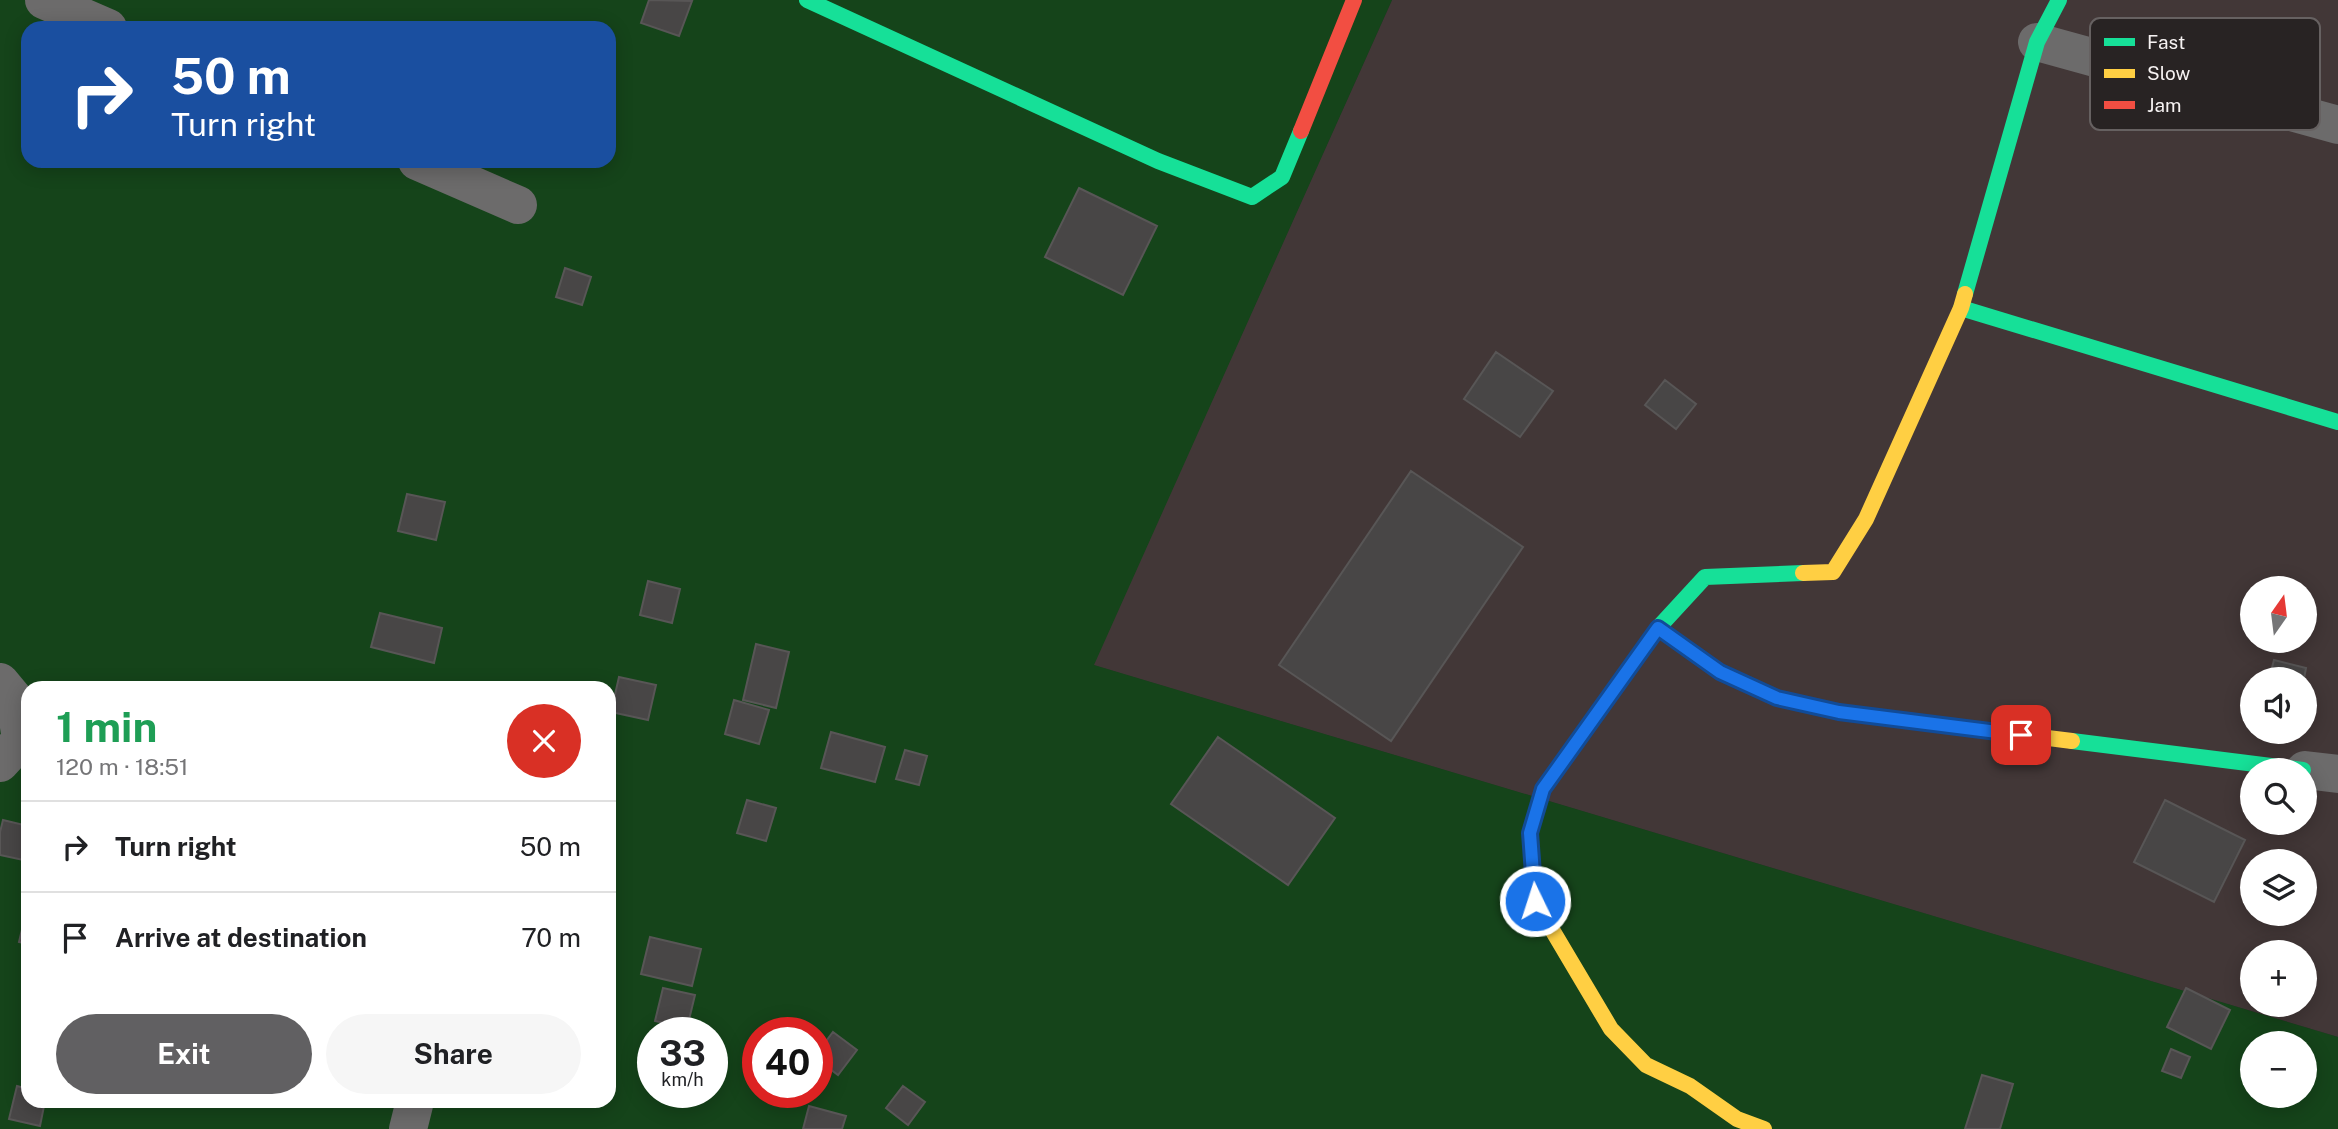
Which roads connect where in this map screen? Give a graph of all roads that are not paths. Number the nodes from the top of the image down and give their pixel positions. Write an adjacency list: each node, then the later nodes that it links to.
1 (44, 0): 5 (street)
2 (807, 0): 3 (street)
3 (1354, 0)
4 (2059, 0): 6 (street)
5 (92, 21)
6 (2037, 42): 7 (street); 12 (street)
7 (2090, 57)
8 (2320, 120): 9 (street)
9 (2338, 125)
10 (433, 168): 11 (street)
11 (518, 205)
12 (1961, 308): 13 (street); 14 (street)
13 (2338, 422)
14 (1658, 628): 16 (street); 22 (street)
15 (0, 682): 17 (street)
16 (2240, 762)
17 (0, 763)
18 (2317, 772): 19 (street)
19 (2338, 774)
20 (413, 1108): 21 (street)
21 (408, 1129)
22 (1764, 1129)

